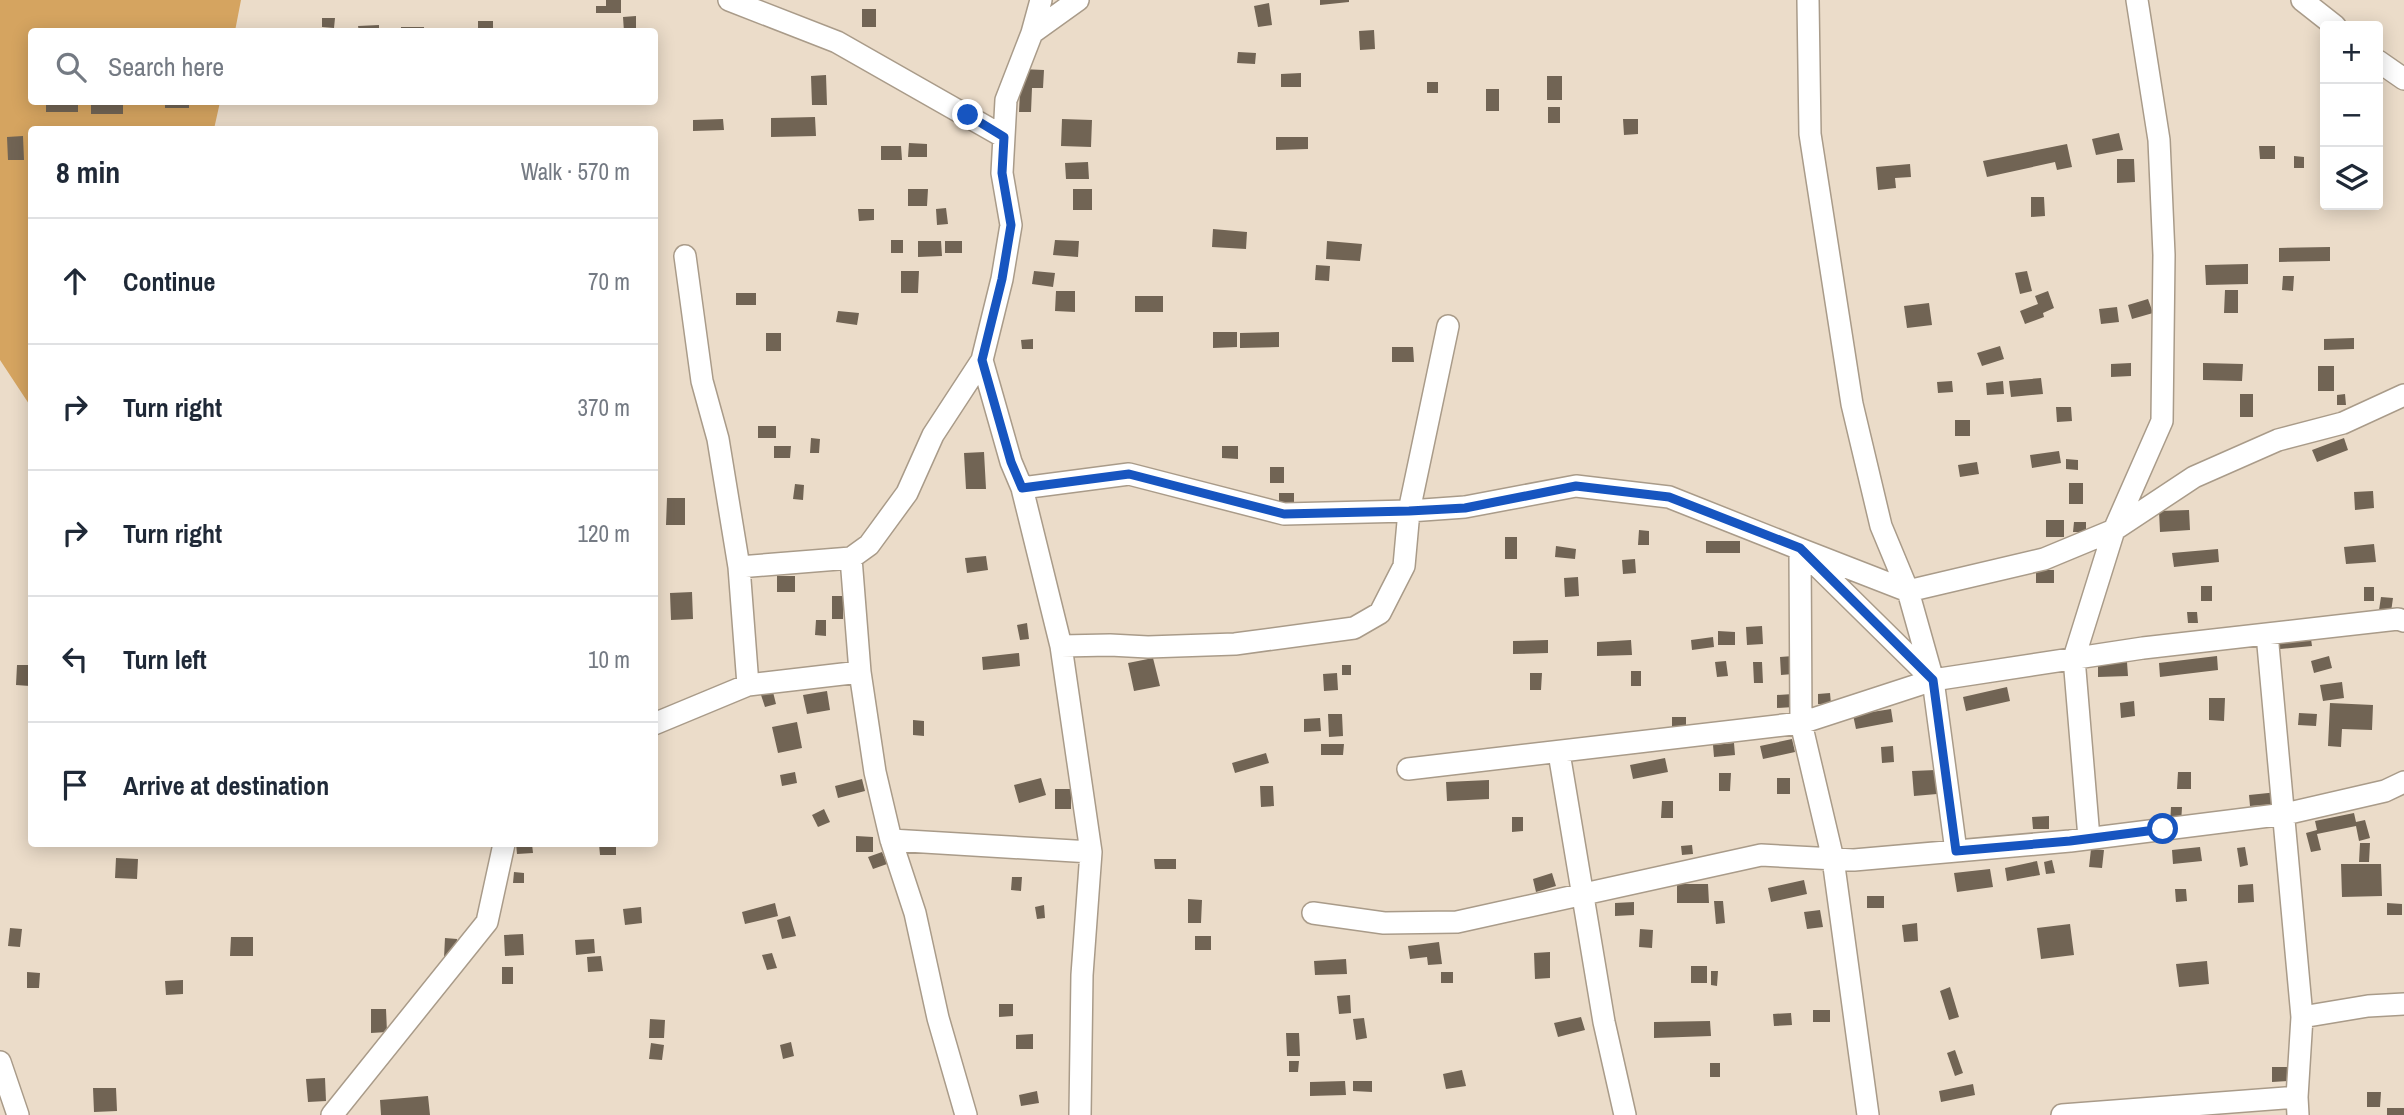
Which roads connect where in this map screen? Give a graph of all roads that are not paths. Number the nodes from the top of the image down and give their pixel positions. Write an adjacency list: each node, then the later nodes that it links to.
1 (729, 0): 11 (street)
2 (1041, 0): 8 (street)
3 (1078, 0): 8 (street)
4 (1808, 0): 22 (street)
5 (2137, 0): 18 (street)
6 (2302, 0): 7 (street)
7 (2329, 21)
8 (1032, 33): 11 (street)
9 (2383, 64): 10 (street)
10 (2404, 79)
11 (1004, 137): 14 (street)
12 (685, 256): 21 (street)
13 (1448, 326): 17 (street)
14 (982, 360): 16 (street); 20 (street)
15 (2404, 395): 18 (street)
16 (1022, 488): 17 (street); 25 (street)
17 (1409, 511): 19 (street); 25 (street)
18 (2114, 530): 22 (street); 26 (street)
19 (1800, 548): 22 (street); 28 (street); 31 (street)
20 (851, 558): 21 (street); 27 (street)
21 (739, 567): 29 (street)
22 (1908, 591): 28 (street)
23 (2402, 622): 24 (street)
24 (2267, 634): 26 (street); 35 (street)
25 (1061, 646): 40 (street)
26 (2074, 658): 28 (street); 36 (street)
27 (860, 672): 29 (street); 37 (street)
28 (1933, 680): 31 (street); 39 (street)
29 (748, 685): 30 (street)
30 (658, 722)
31 (1801, 723): 32 (street); 41 (street)
32 (1559, 753): 33 (street); 42 (street)
33 (1408, 769)
34 (2404, 782): 35 (street)
35 (2285, 814): 36 (street); 45 (street)
36 (2089, 838): 39 (street)
37 (891, 840): 40 (street); 50 (street)
38 (503, 847): 49 (street)
39 (1956, 851): 41 (street)
40 (1091, 852): 51 (street)
41 (1833, 859): 42 (street); 53 (street)
42 (1584, 894): 43 (street); 52 (street)
43 (1313, 913)
44 (2404, 1004): 45 (street)
45 (2302, 1017): 47 (street)
46 (0, 1062): 48 (street)
47 (2297, 1106): 54 (street)
48 (18, 1115)
49 (332, 1115)
50 (966, 1115)
51 (1080, 1115)
52 (1625, 1115)
53 (1868, 1115)
54 (2062, 1115)

